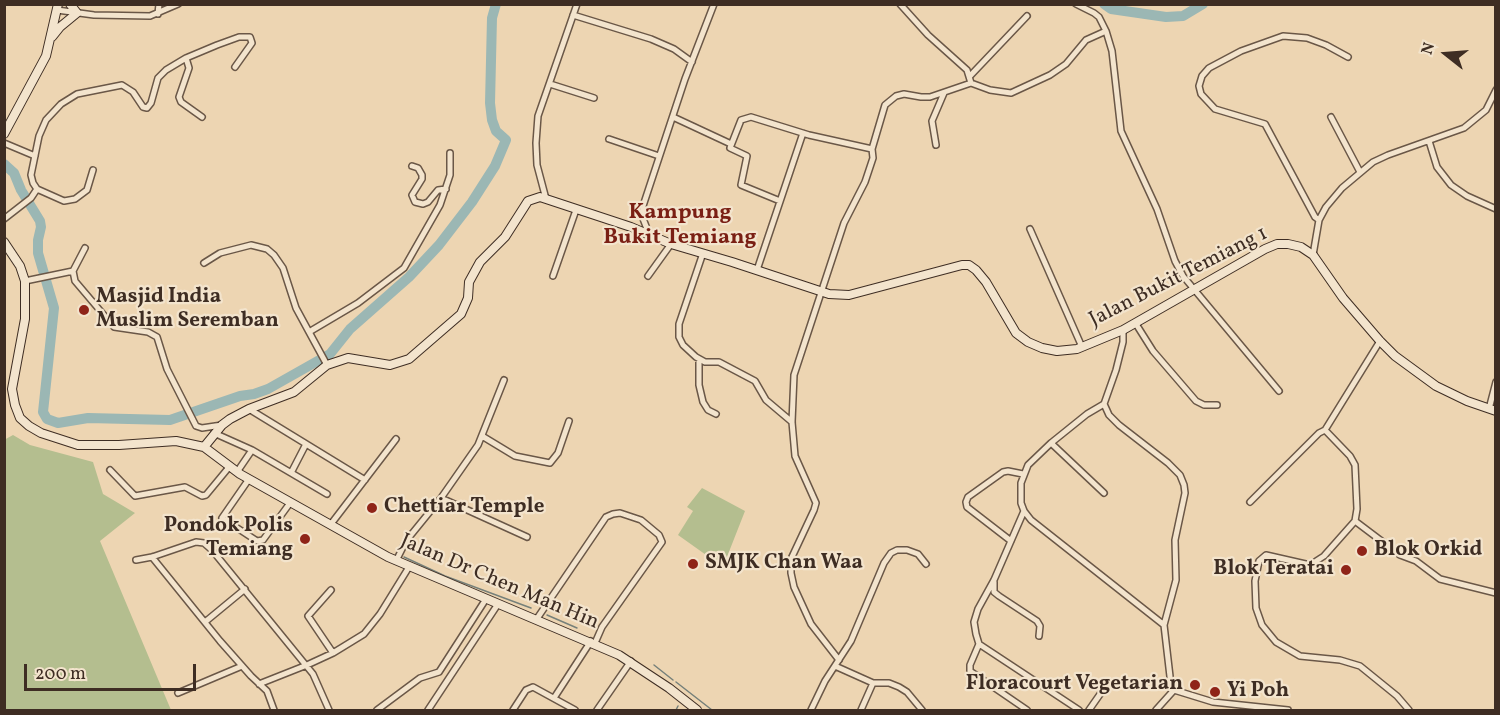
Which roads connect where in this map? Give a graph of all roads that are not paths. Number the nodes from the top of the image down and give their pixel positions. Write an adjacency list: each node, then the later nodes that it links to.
1 (70, 4): 10 (street)
2 (159, 4): 11 (street)
3 (178, 4): 8 (street)
4 (577, 4): 12 (street)
5 (714, 4): 18 (street)
6 (900, 4): 20 (street)
7 (1076, 4): 14 (street)
8 (170, 6): 11 (street)
9 (57, 7): 10 (street); 15 (street)
10 (77, 9): 11 (street); 15 (street)
11 (158, 14)
12 (573, 15): 18 (street); 21 (street)
13 (1027, 15): 20 (street)
14 (1106, 31): 22 (street); 66 (street)
15 (51, 38): 30 (street)
16 (1348, 57): 51 (street)
17 (186, 58): 19 (street); 26 (street); 38 (street)
18 (692, 62): 27 (street)
19 (235, 67)
20 (970, 76): 22 (street)
21 (550, 84): 25 (street); 45 (street)
22 (971, 84): 24 (street)
23 (1496, 90): 32 (street)
24 (944, 93): 35 (street); 36 (street)
25 (594, 98)
26 (202, 117)
27 (673, 117): 34 (street); 39 (street)
28 (1331, 117): 42 (street)
29 (803, 133): 34 (street); 36 (street); 46 (street)
30 (4, 134)
31 (609, 139): 39 (street)
32 (1429, 141): 42 (street); 47 (street)
33 (4, 143): 38 (street)
34 (731, 144): 46 (street)
35 (936, 145)
36 (872, 148): 67 (street)
37 (450, 153): 44 (street)
38 (35, 156): 43 (street)
39 (659, 156): 49 (street)
40 (412, 166): 44 (street)
41 (93, 170): 43 (street)
42 (1360, 172): 51 (street)
43 (37, 189): 50 (street)
44 (446, 189): 70 (street)
45 (546, 199): 48 (street, Jalan Bukit Temiang 1); 74 (street)
46 (780, 201): 61 (street)
47 (1496, 209)
48 (576, 210): 52 (street, Jalan Bukit Temiang 1); 63 (street)
49 (642, 216): 52 (street); 54 (street)
50 (4, 219)
51 (1319, 220): 59 (street)
52 (635, 229): 54 (street, Jalan Bukit Temiang 1)
53 (1030, 229): 72 (street)
54 (650, 236): 56 (street, Jalan Bukit Temiang 1)
55 (4, 242): 65 (street, Jalan Dr Chen Man Hin)
56 (671, 244): 58 (street, Jalan Bukit Temiang 1); 64 (street)
57 (85, 248): 62 (street)
58 (703, 253): 61 (street, Jalan Bukit Temiang 1); 73 (street)
59 (1313, 255): 66 (street, Jalan Bukit Temiang 1); 71 (street)
60 (204, 264): 70 (street)
61 (757, 270): 67 (street, Jalan Bukit Temiang 1)
62 (73, 271): 65 (street); 85 (street)
63 (553, 276)
64 (648, 276)
65 (25, 281): 92 (street, Jalan Dr Chen Man Hin)
66 (1193, 291): 68 (street, Jalan Bukit Temiang 1); 77 (street)
67 (822, 292): 72 (street, Jalan Bukit Temiang 1); 84 (street)
68 (1136, 324): 69 (street, Jalan Bukit Temiang 1); 79 (street)
69 (1123, 330): 72 (street, Jalan Bukit Temiang 1); 78 (street)
70 (309, 332): 74 (street)
71 (1380, 341): 81 (street); 86 (street)
72 (1082, 347)
73 (699, 359): 82 (street); 84 (street)
74 (327, 365): 80 (street)
75 (504, 380): 88 (street)
76 (1496, 382): 81 (street)
77 (1279, 391)
78 (1104, 404): 90 (street); 123 (street)
79 (1217, 405)
80 (249, 409): 85 (street); 91 (street)
81 (1492, 410)
82 (716, 414)
83 (569, 421): 88 (street)
84 (792, 422): 128 (street)
85 (222, 424): 87 (street)
86 (1325, 430): 103 (street); 106 (street)
87 (214, 433): 92 (street); 93 (street)
88 (482, 436): 102 (street)
89 (396, 439): 99 (street)
90 (1051, 443): 97 (street); 100 (street)
91 (306, 444): 96 (street); 99 (street)
92 (204, 447): 94 (street, Jalan Dr Chen Man Hin)
93 (252, 450): 94 (street); 96 (street)
94 (234, 469): 95 (street); 98 (street, Jalan Dr Chen Man Hin)
95 (110, 470)
96 (291, 473): 101 (street)
97 (1023, 474): 105 (street); 109 (street)
98 (249, 480): 104 (street, Jalan Dr Chen Man Hin); 104 (street)
99 (365, 480): 107 (street)
100 (1104, 493)
101 (327, 494)
102 (441, 498): 108 (street); 112 (street)
103 (1250, 502)
104 (290, 503): 107 (street, Jalan Dr Chen Man Hin)
105 (1024, 511): 109 (street); 123 (street)
106 (1355, 521): 118 (street); 158 (street)
107 (331, 524): 112 (street, Jalan Dr Chen Man Hin)
108 (527, 537)
109 (1011, 541): 115 (street)
110 (152, 558): 111 (street); 116 (street); 122 (street)
111 (136, 560)
112 (396, 561): 114 (street, Jalan Dr Chen Man Hin)
113 (926, 564): 128 (street)
114 (409, 567): 119 (street, Jalan Dr Chen Man Hin); 127 (street)
115 (994, 580): 124 (street); 126 (street)
116 (245, 589): 122 (street); 130 (street)
117 (331, 590): 127 (street)
118 (1496, 593)
119 (486, 599): 120 (street, Jalan Dr Chen Man Hin); 143 (street)
120 (498, 604): 121 (street, Jalan Dr Chen Man Hin); 144 (street)
121 (536, 620): 125 (street, Jalan Dr Chen Man Hin); 125 (street)
122 (205, 622): 131 (street)
123 (1164, 625): 136 (street)
124 (1039, 636)
125 (593, 642): 129 (street, Jalan Dr Chen Man Hin); 138 (street)
126 (979, 644): 152 (street); 153 (street)
127 (333, 653): 130 (street)
128 (839, 660): 132 (street)
129 (631, 661): 140 (street, Jalan Dr Chen Man Hin); 147 (street)
130 (307, 665): 134 (street); 142 (street)
131 (242, 666): 134 (street); 137 (street)
132 (835, 666): 133 (street); 149 (street)
133 (873, 683): 150 (street); 151 (street)
134 (259, 684): 141 (street)
135 (1103, 690): 154 (street)
136 (1174, 690): 139 (street); 155 (street)
137 (178, 693)
138 (554, 698): 145 (street); 146 (street)
139 (1213, 702): 156 (street); 157 (street)
140 (685, 707): 148 (street, Jalan Dr Chen Man Hin)
141 (274, 711)
142 (329, 711)
143 (377, 711)
144 (428, 711)
145 (513, 711)
146 (576, 711)
147 (597, 711)
148 (697, 711)
149 (811, 711)
150 (861, 711)
151 (921, 711)
152 (1027, 711)
153 (1079, 711)
154 (1089, 711)
155 (1156, 711)
156 (1210, 711)
157 (1288, 711)
158 (1409, 711)

